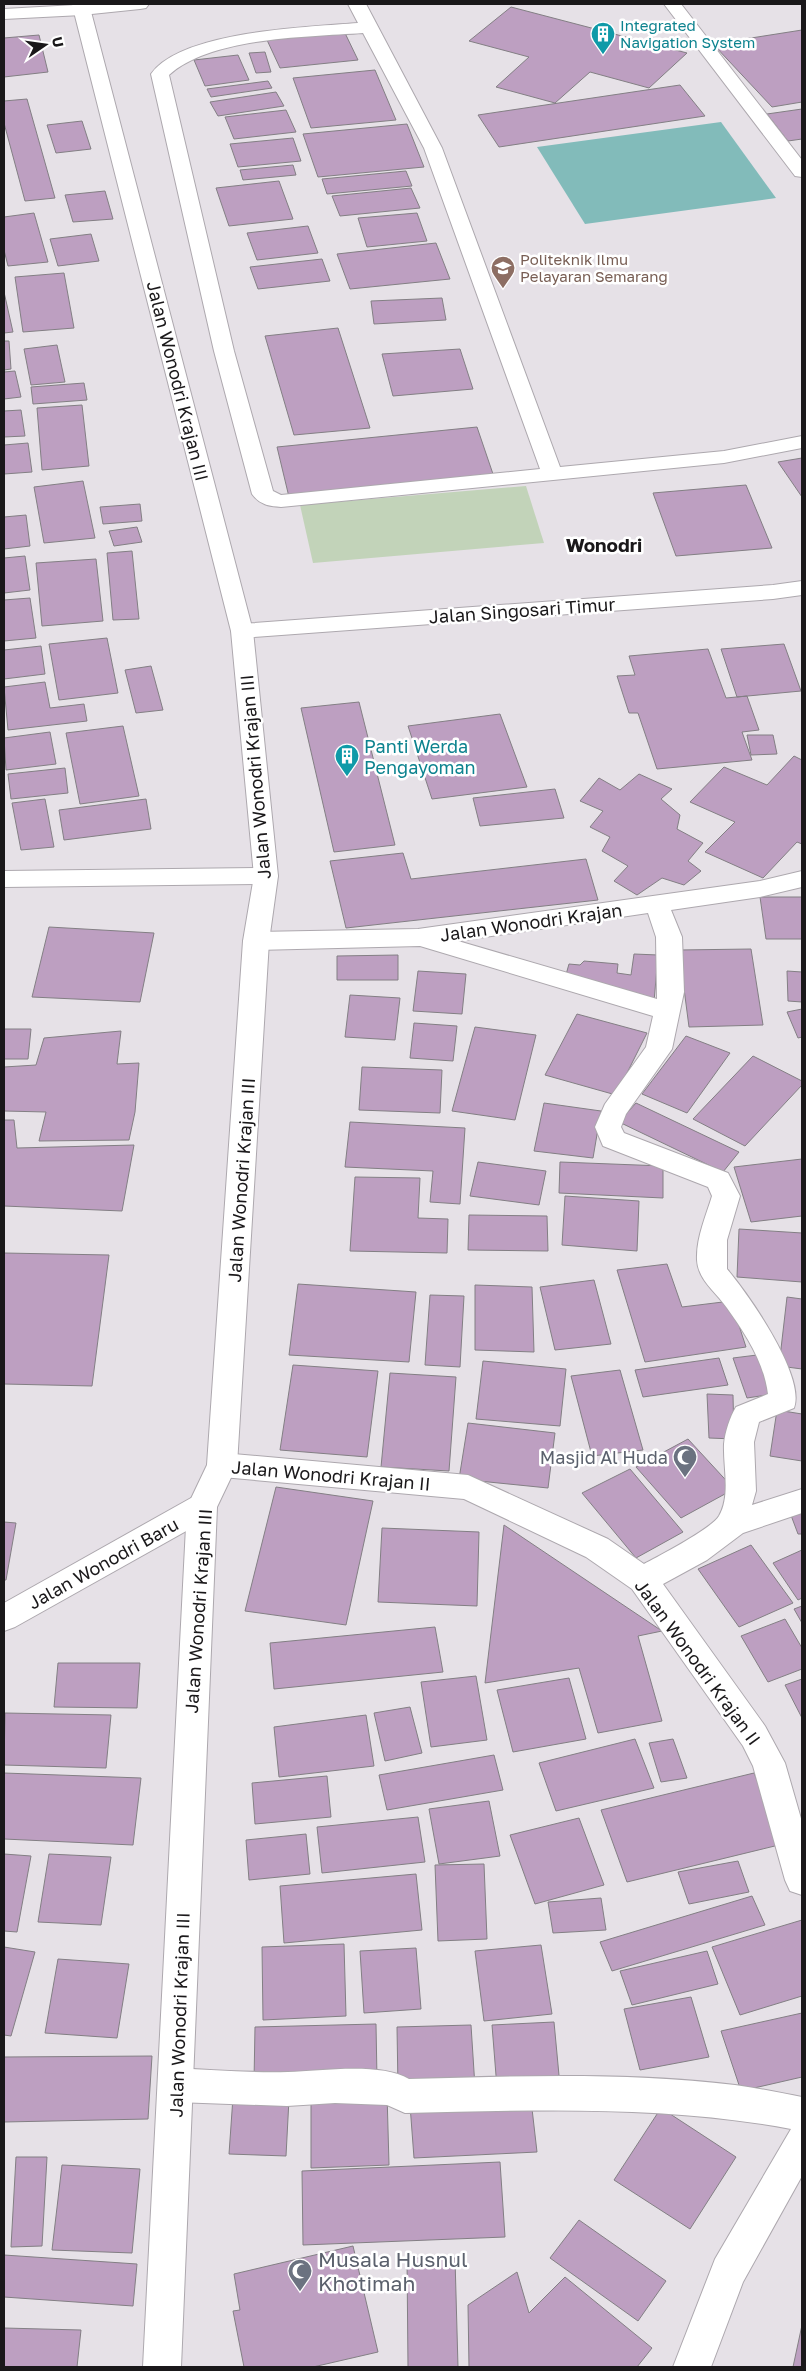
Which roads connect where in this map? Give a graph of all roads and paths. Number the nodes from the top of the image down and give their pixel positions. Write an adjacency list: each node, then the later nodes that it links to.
1 (140, 4): 3 (street)
2 (678, 5): 6 (street)
3 (76, 6): 4 (street); 10 (street, Jalan Wonodri Krajan III)
4 (4, 14)
5 (363, 15): 8 (street); 8 (street)
6 (802, 172)
7 (802, 442): 8 (street)
8 (552, 474)
9 (802, 588): 10 (street, Jalan Singosari Timur)
10 (242, 631): 11 (street, Jalan Wonodri Krajan III)
11 (266, 876): 12 (street); 16 (street, Jalan Wonodri Krajan III)
12 (4, 879)
13 (802, 879): 14 (street, Jalan Wonodri Krajan)
14 (657, 905): 15 (street, Jalan Wonodri Krajan); 17 (street)
15 (418, 938): 16 (street, Jalan Wonodri Krajan); 17 (street)
16 (256, 941): 18 (street, Jalan Wonodri Krajan III)
17 (666, 1011): 21 (street)
18 (222, 1465): 20 (street, Jalan Wonodri Krajan III); 22 (street, Jalan Wonodri Krajan II)
19 (802, 1501): 21 (street)
20 (202, 1507): 23 (street, Jalan Wonodri Baru); 25 (street, Jalan Wonodri Krajan III)
21 (732, 1524): 22 (street)
22 (643, 1580): 24 (street, Jalan Wonodri Krajan II)
23 (4, 1618)
24 (802, 1880)
25 (176, 2085): 26 (street); 28 (street, Jalan Wonodri Krajan III)
26 (802, 2114)
27 (802, 2142): 29 (street)
28 (162, 2367)
29 (692, 2367)

